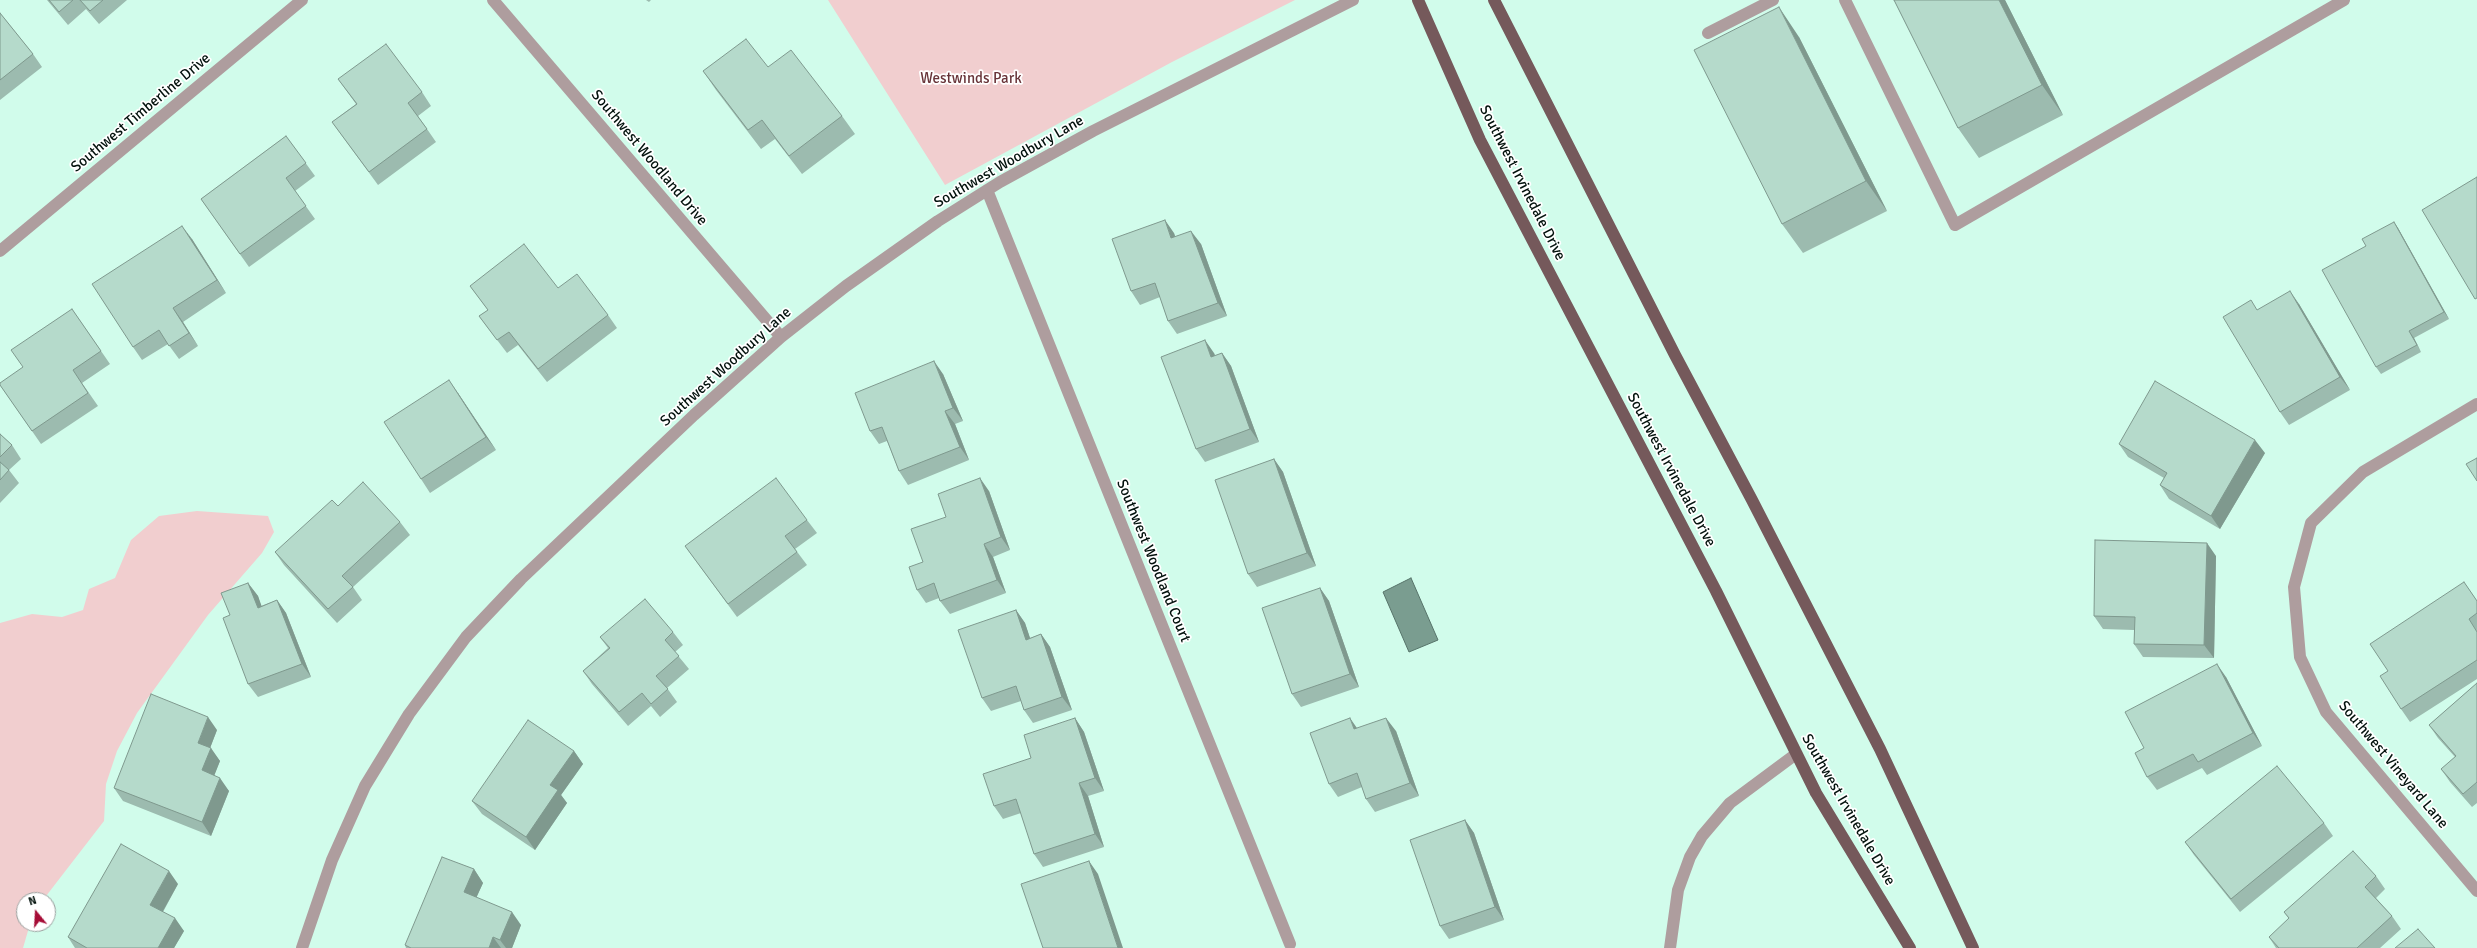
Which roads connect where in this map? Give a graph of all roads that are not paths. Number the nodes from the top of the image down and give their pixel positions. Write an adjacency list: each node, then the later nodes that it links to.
1 (302, 0): 11 (street, Southwest Timberline Drive)
2 (493, 0): 12 (street, Southwest Woodland Drive)
3 (1353, 0): 10 (street, Southwest Woodbury Lane)
4 (1418, 0): 14 (main road, Southwest Irvinedale Drive)
5 (1494, 0): 20 (main road)
6 (1773, 0): 9 (street)
7 (1845, 0): 8 (street)
8 (2344, 0)
9 (1708, 33)
10 (987, 190): 12 (street, Southwest Woodbury Lane); 16 (street, Southwest Woodland Court)
11 (0, 251)
12 (781, 337): 17 (street, Southwest Woodbury Lane)
13 (2477, 404): 15 (street, Southwest Vineyard Lane)
14 (1796, 754): 18 (street); 19 (main road, Southwest Irvinedale Drive)
15 (2477, 891)
16 (1290, 944)
17 (302, 948)
18 (1670, 948)
19 (1910, 948)
20 (1973, 948)

